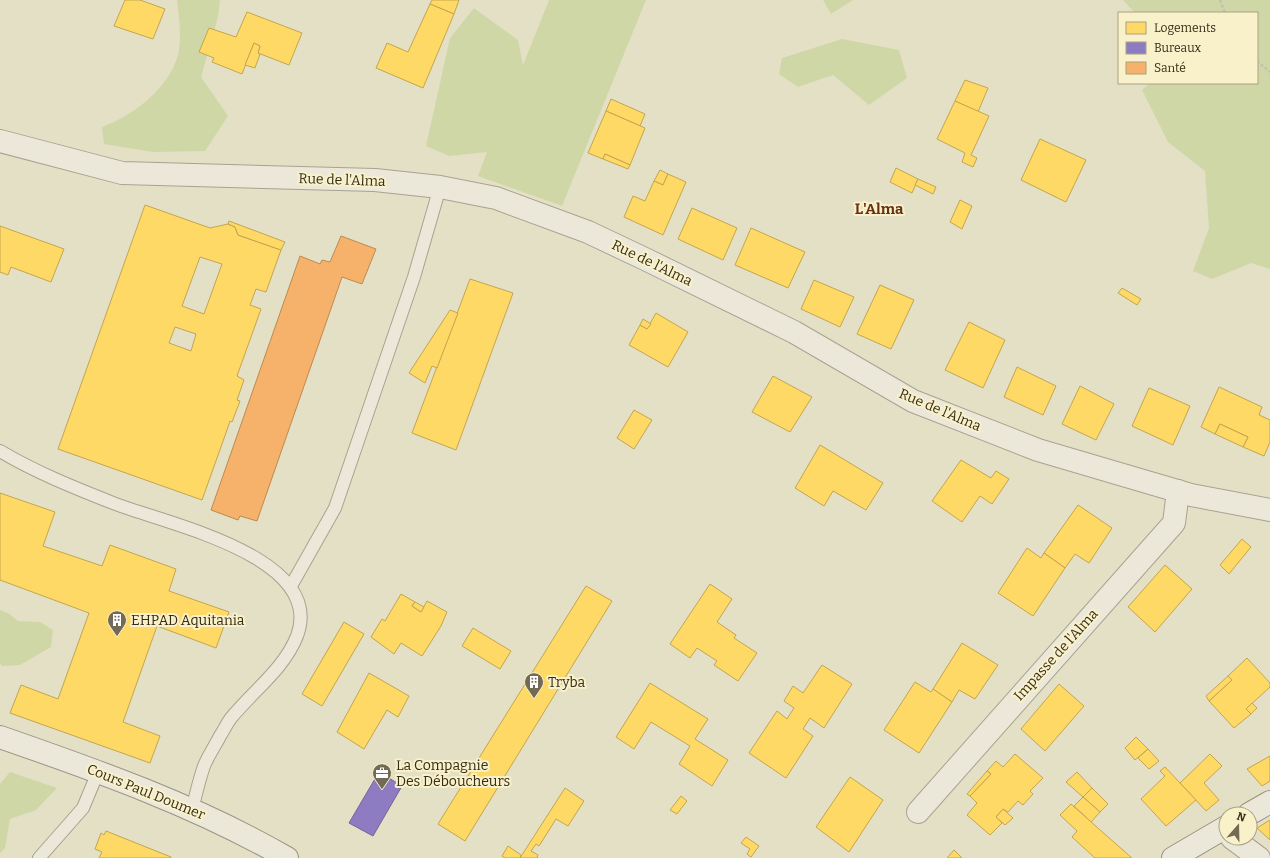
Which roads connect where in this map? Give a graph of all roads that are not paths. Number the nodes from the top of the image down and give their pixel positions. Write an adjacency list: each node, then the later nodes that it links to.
1 (0, 141): 2 (street, Rue de l'Alma)
2 (440, 187): 4 (street, Rue de l'Alma); 6 (lane)
3 (0, 451): 6 (lane)
4 (1178, 491): 5 (street, Rue de l'Alma); 12 (street, Impasse de l'Alma)
5 (1270, 510)
6 (291, 586): 10 (lane)
7 (0, 737): 8 (street, Cours Paul Doumer)
8 (98, 772): 10 (street, Cours Paul Doumer); 15 (lane)
9 (1270, 802): 11 (street)
10 (192, 809): 16 (street, Cours Paul Doumer)
11 (1258, 809)
12 (918, 812)
13 (1218, 836): 17 (street)
14 (1244, 846): 18 (street)
15 (39, 858)
16 (287, 858)
17 (1173, 858)
18 (1259, 858)

